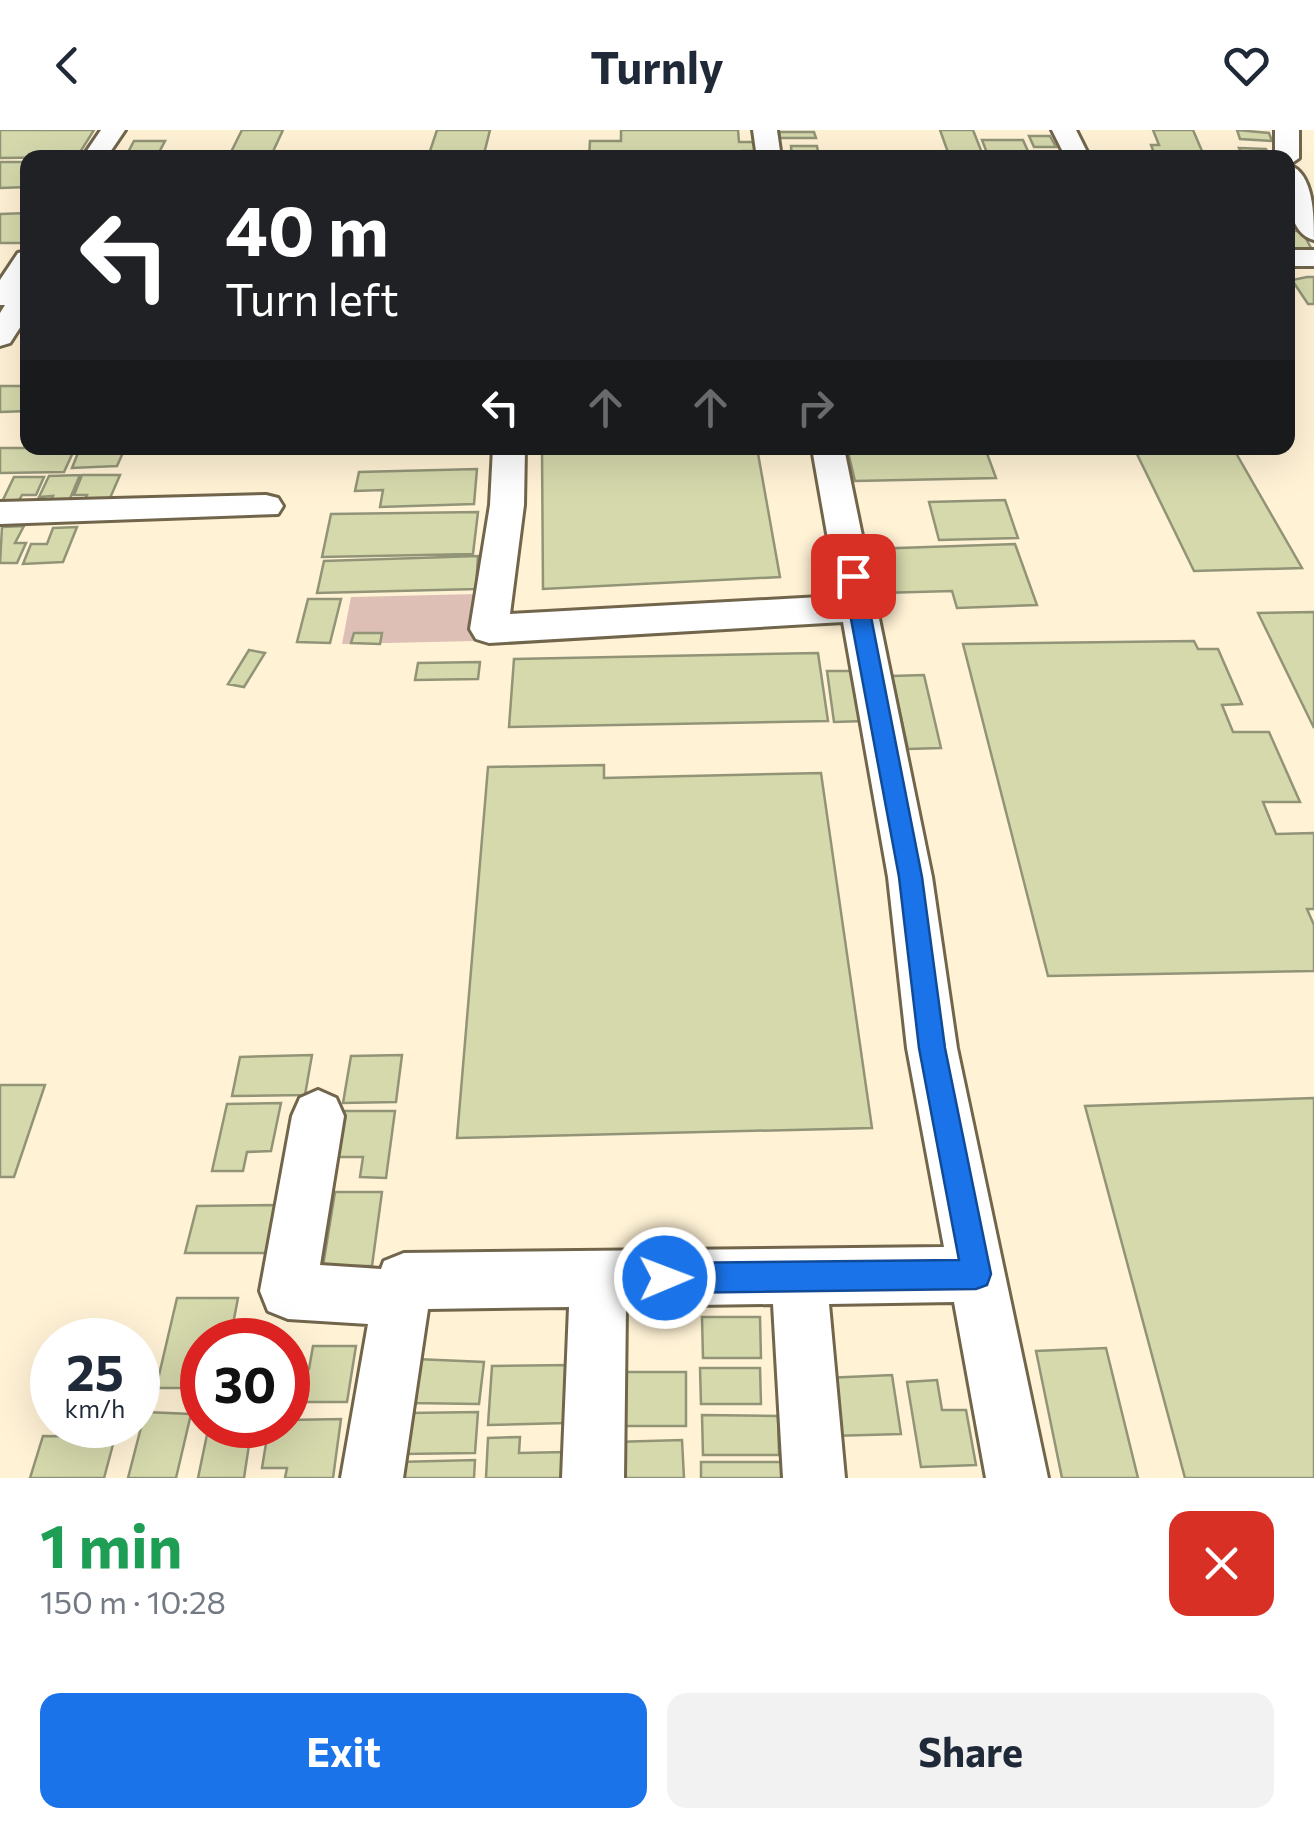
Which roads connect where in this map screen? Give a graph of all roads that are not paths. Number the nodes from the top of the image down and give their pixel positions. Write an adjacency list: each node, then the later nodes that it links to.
1 (1295, 188): 2 (street)
2 (1314, 232)
3 (13, 297): 4 (street)
4 (0, 338)
5 (509, 455): 9 (street)
6 (829, 455): 9 (street)
7 (266, 506): 8 (street)
8 (0, 513)
9 (860, 608): 11 (street)
10 (318, 1116): 14 (street)
11 (976, 1274): 12 (street); 18 (street)
12 (799, 1277): 13 (street); 17 (street)
13 (598, 1279): 14 (street); 16 (street)
14 (401, 1298): 15 (street)
15 (372, 1478)
16 (592, 1478)
17 (814, 1478)
18 (1017, 1478)

